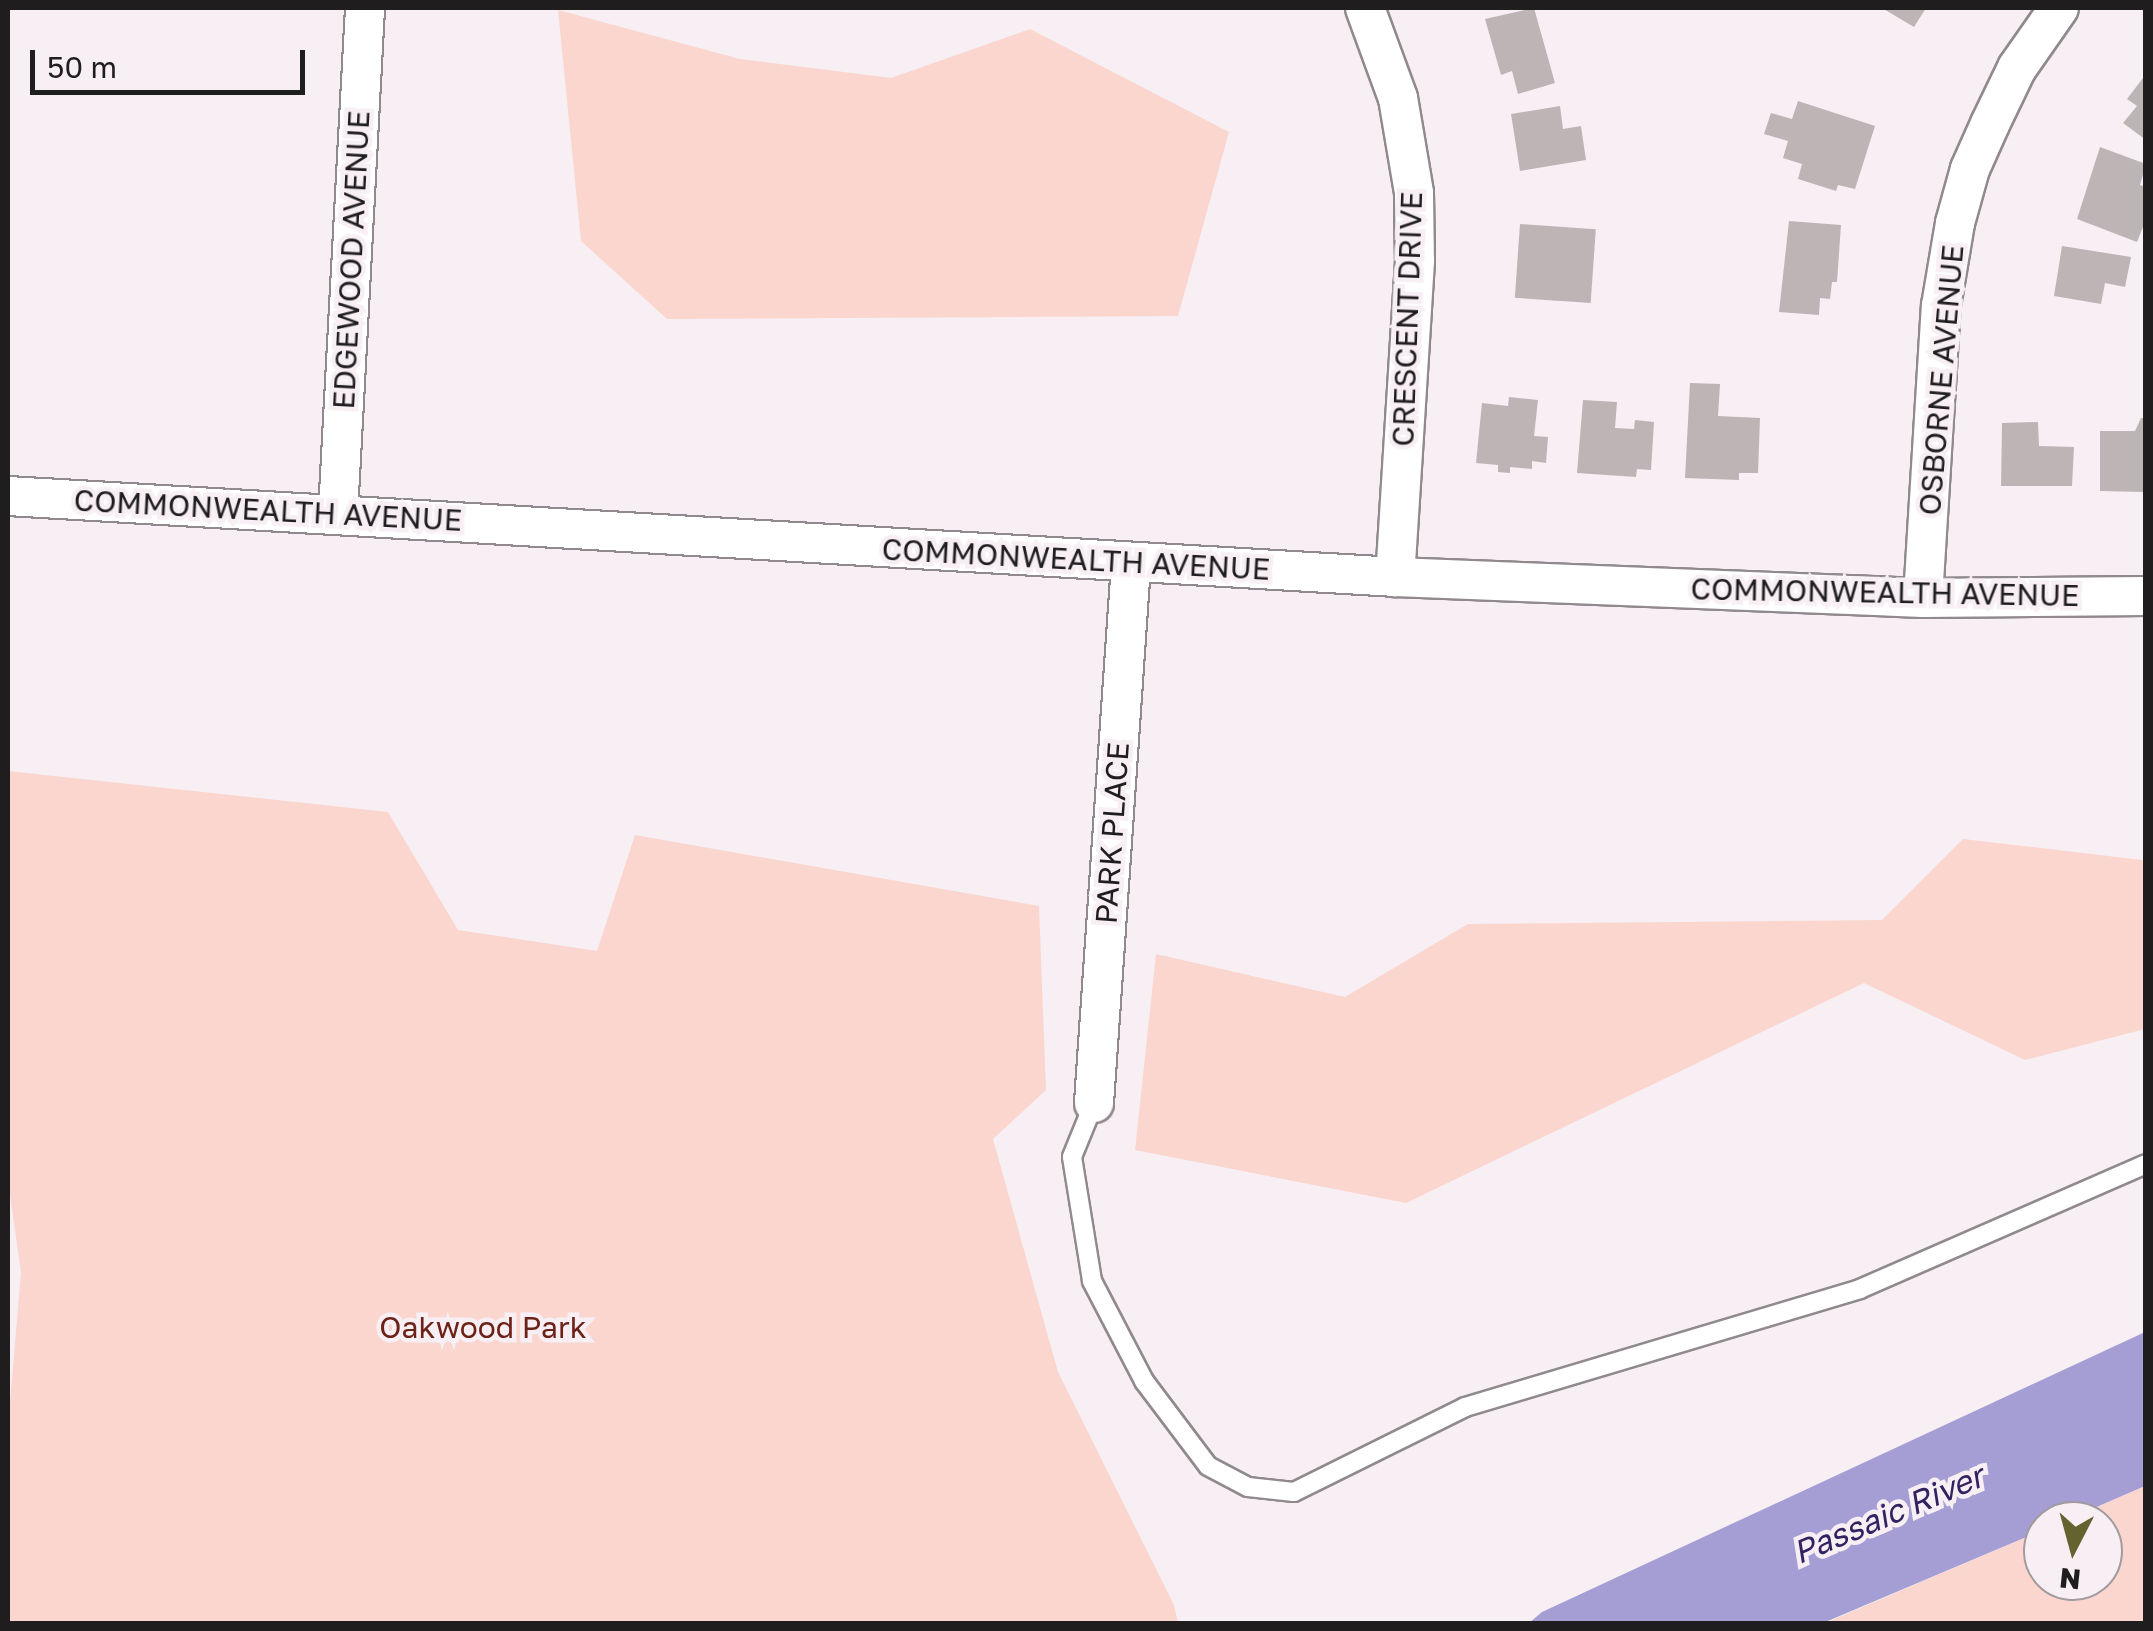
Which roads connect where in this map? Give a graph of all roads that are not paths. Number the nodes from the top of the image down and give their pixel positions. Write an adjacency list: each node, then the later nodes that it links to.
1 (365, 8): 5 (street, EDGEWOOD AVENUE)
2 (1365, 8): 7 (street, CRESCENT DRIVE)
3 (2059, 8): 9 (street, OSBORNE AVENUE)
4 (8, 496): 5 (street, COMMONWEALTH AVENUE)
5 (338, 513): 6 (street, COMMONWEALTH AVENUE)
6 (1131, 564): 7 (street, COMMONWEALTH AVENUE); 10 (street, PARK PLACE)
7 (1395, 577): 9 (street, COMMONWEALTH AVENUE)
8 (2146, 596): 9 (street, COMMONWEALTH AVENUE)
9 (1923, 598)
10 (1094, 1103): 11 (lane)
11 (2146, 1164)

